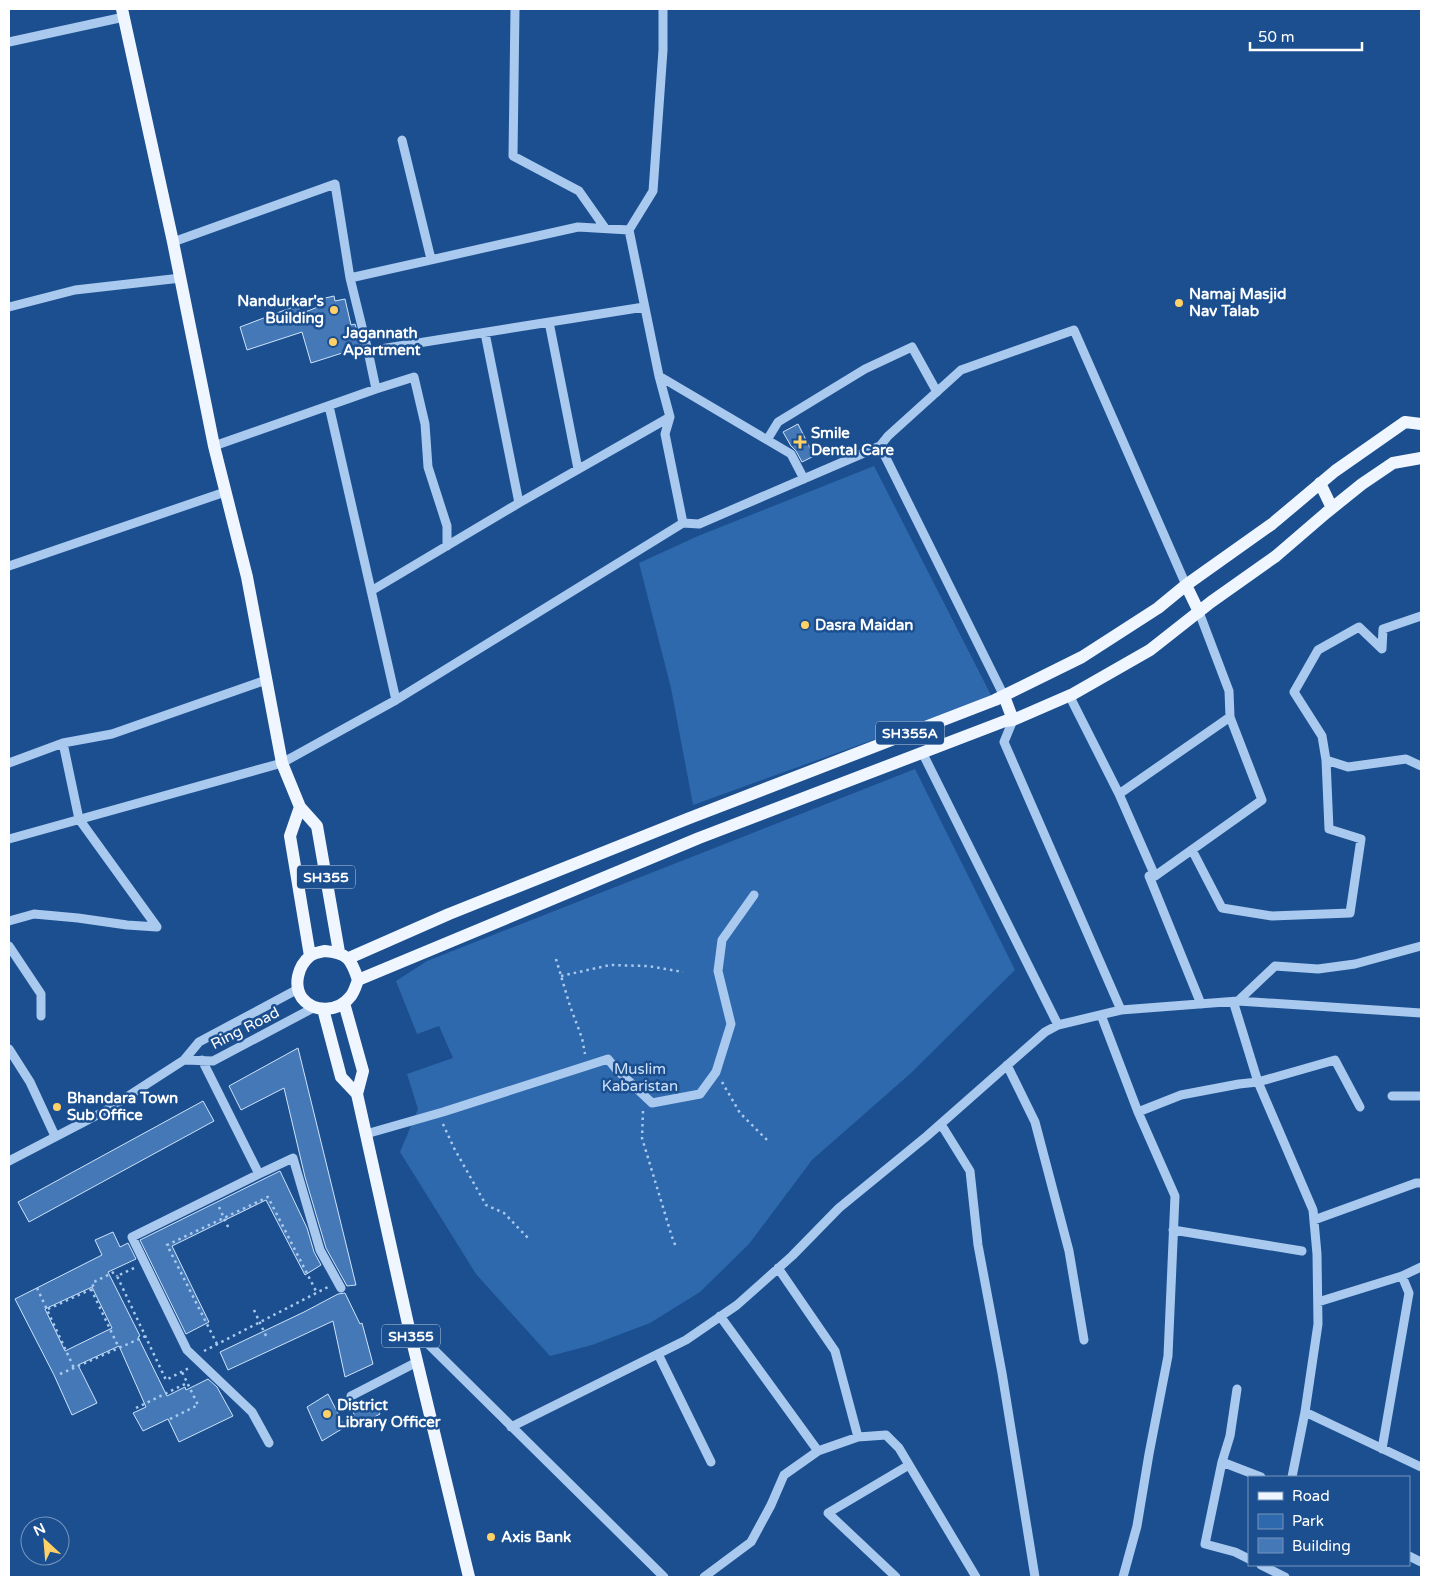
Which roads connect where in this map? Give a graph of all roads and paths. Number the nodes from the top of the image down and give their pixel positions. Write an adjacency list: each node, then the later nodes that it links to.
1 (515, 9): 6 (street)
2 (663, 9): 7 (street)
3 (123, 13): 4 (street); 8 (main road)
4 (9, 42)
5 (402, 140): 9 (street)
6 (605, 228): 7 (street); 9 (street)
7 (629, 230): 12 (street)
8 (173, 242): 10 (main road); 11 (street)
9 (431, 260): 11 (street)
10 (181, 278): 13 (street); 24 (main road)
11 (350, 278): 16 (street)
12 (644, 306): 14 (street); 17 (street)
13 (9, 307)
14 (550, 322): 15 (street); 27 (street)
15 (485, 333): 16 (street); 31 (street)
16 (368, 351): 18 (street)
17 (658, 376): 21 (street); 23 (street)
18 (376, 389): 20 (street); 34 (street)
19 (937, 392): 23 (street); 25 (street); 36 (street)
20 (329, 406): 24 (street); 37 (street)
21 (670, 416): 27 (street); 33 (street)
22 (1421, 424): 29 (main road, SH355A)
23 (767, 440): 28 (street)
24 (214, 446): 30 (main road)
25 (880, 446): 28 (street); 42 (street)
26 (1421, 458): 32 (main road, SH355A)
27 (578, 469): 31 (street)
28 (804, 479): 33 (street)
29 (1320, 483): 32 (main road); 36 (main road, SH355A)
30 (225, 492): 35 (street); 40 (main road)
31 (519, 503): 34 (street)
32 (1332, 508): 38 (main road, SH355A)
33 (683, 523): 43 (street)
34 (447, 546): 37 (street)
35 (9, 566)
36 (1186, 585): 38 (main road); 42 (main road, SH355A)
37 (371, 591): 43 (street)
38 (1199, 612): 41 (main road, SH355A); 44 (street)
39 (1421, 616): 48 (street)
40 (266, 680): 46 (street); 50 (main road)
41 (1068, 695): 45 (main road, SH355A); 52 (street)
42 (1004, 696): 45 (main road); 56 (main road, SH355A)
43 (396, 700): 50 (street)
44 (1230, 717): 52 (street); 57 (street)
45 (1013, 720): 47 (main road, SH355A); 75 (street)
46 (63, 743): 49 (street); 54 (street)
47 (922, 752): 58 (main road, SH355A); 79 (street)
48 (1326, 760): 51 (street); 57 (street)
49 (9, 762)
50 (282, 763): 53 (main road); 54 (street)
51 (1421, 766)
52 (1119, 794): 59 (street)
53 (300, 807): 64 (main road, SH355); 65 (main road, SH355)
54 (79, 819): 55 (street); 61 (street)
55 (9, 839)
56 (637, 839): 58 (main road); 64 (main road, SH355A)
57 (1192, 850): 59 (street)
58 (648, 859): 69 (main road, SH355A)
59 (1155, 876): 73 (street)
60 (754, 895): 85 (street)
61 (9, 921)
62 (9, 946): 78 (street)
63 (1421, 946): 71 (street)
64 (344, 955): 65 (main road); 69 (main road, SH355)
65 (310, 956): 70 (main road)
66 (556, 959): 68 (path)
67 (683, 972): 68 (path)
68 (561, 976): 83 (path)
69 (358, 980): 72 (main road)
70 (298, 989): 74 (main road, SH355); 81 (street, Ring Road)
71 (1238, 1001): 73 (street); 76 (street); 86 (street)
72 (344, 1003): 74 (main road); 87 (main road, SH355)
73 (1200, 1004): 75 (street)
74 (319, 1008): 82 (street, Ring Road); 87 (main road, SH355)
75 (1120, 1010): 77 (street)
76 (1421, 1012)
77 (1101, 1015): 79 (street); 92 (street)
78 (41, 1016)
79 (1058, 1026): 84 (street)
80 (9, 1049): 96 (street)
81 (184, 1060): 82 (street, Ring Road); 96 (street, Ring Road)
82 (202, 1060): 99 (street)
83 (587, 1066): 88 (street); 93 (street)
84 (1007, 1066): 94 (street); 126 (street)
85 (716, 1072): 88 (street); 97 (path)
86 (1258, 1082): 91 (street); 92 (street); 103 (street)
87 (357, 1094): 95 (main road, SH355)
88 (643, 1095): 107 (path)
89 (1392, 1096): 90 (street)
90 (1421, 1096)
91 (1360, 1108)
92 (1138, 1112): 105 (street)
93 (438, 1114): 95 (street); 106 (path)
94 (940, 1125): 111 (street); 159 (street)
95 (366, 1134): 123 (main road, SH355)
96 (55, 1136): 98 (street, Ring Road)
97 (767, 1140)
98 (9, 1161)
99 (259, 1174): 101 (street); 114 (street)
100 (1421, 1183): 103 (street)
101 (214, 1196): 102 (path); 109 (street)
102 (224, 1218): 104 (path); 117 (path); 127 (path)
103 (1314, 1220): 118 (street)
104 (229, 1230)
105 (1174, 1230): 108 (street); 160 (street)
106 (529, 1238)
107 (676, 1248)
108 (1302, 1251)
109 (145, 1263): 112 (path); 130 (street)
110 (1421, 1267): 113 (street)
111 (778, 1268): 121 (street); 142 (street)
112 (117, 1276): 116 (path); 124 (path)
113 (1402, 1276): 118 (street); 144 (street)
114 (339, 1285): 117 (path)
115 (38, 1288): 119 (path)
116 (91, 1289): 119 (path); 128 (path)
117 (317, 1293): 122 (path)
118 (1318, 1302): 139 (street)
119 (48, 1309): 132 (path)
120 (254, 1310): 122 (path)
121 (720, 1316): 129 (street); 145 (street)
122 (260, 1322): 125 (path); 127 (path)
123 (408, 1324): 131 (main road, SH355); 141 (street)
124 (146, 1336): 128 (path); 133 (path)
125 (268, 1338)
126 (1084, 1340)
127 (217, 1344): 130 (path)
128 (120, 1348): 132 (path)
129 (658, 1354): 141 (street); 146 (street)
130 (197, 1359): 133 (path); 143 (street)
131 (418, 1362): 137 (street); 154 (main road, SH355)
132 (74, 1368): 134 (path)
133 (182, 1372): 135 (path)
134 (60, 1374)
135 (187, 1383): 138 (path); 140 (path)
136 (1237, 1389): 147 (street)
137 (351, 1396)
138 (136, 1408)
139 (1305, 1412): 144 (street); 151 (street)
140 (170, 1419)
141 (511, 1426): 155 (street)
142 (858, 1437): 145 (street); 148 (street)
143 (269, 1443)
144 (1382, 1449): 149 (street)
145 (818, 1451): 156 (street)
146 (711, 1462)
147 (1222, 1462): 150 (street); 152 (street)
148 (910, 1465): 157 (street); 158 (street)
149 (1421, 1467)
150 (1258, 1476)
151 (1292, 1476)
152 (1248, 1558)
153 (1263, 1566): 161 (street)
154 (469, 1577)
155 (664, 1577)
156 (704, 1577)
157 (896, 1577)
158 (976, 1577)
159 (1035, 1577)
160 (1123, 1577)
161 (1285, 1577)

